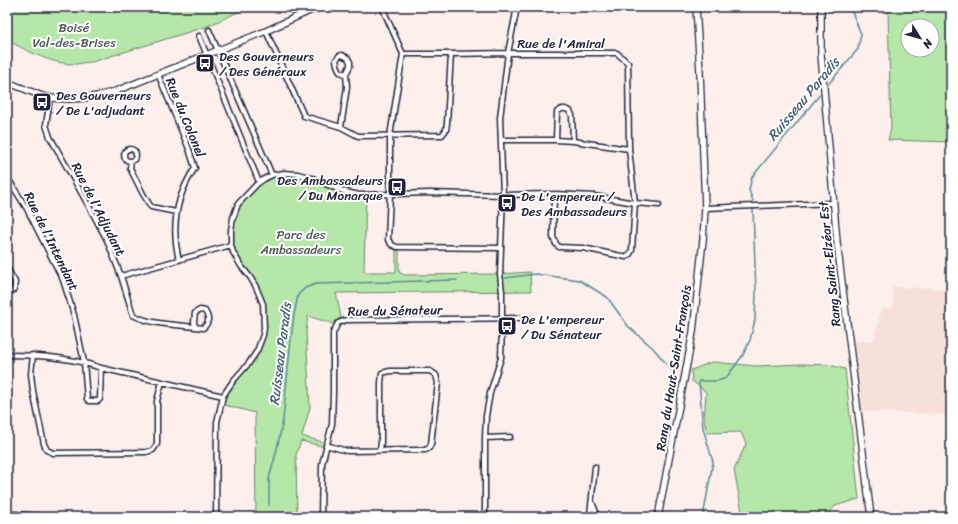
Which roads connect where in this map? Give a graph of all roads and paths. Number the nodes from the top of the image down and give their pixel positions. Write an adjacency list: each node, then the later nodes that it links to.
1 (318, 7): 7 (street)
2 (382, 7): 11 (street)
3 (517, 7): 10 (street)
4 (696, 7): 34 (street, Rang du Haut-Saint-François)
5 (821, 7): 32 (street, Rang Saint-Elzéar Est)
6 (208, 30): 9 (street)
7 (266, 31): 9 (street); 18 (street)
8 (199, 36): 13 (street)
9 (217, 50): 13 (street); 25 (street)
10 (508, 53): 12 (street, Rue de l'Amiral); 20 (street); 23 (street, Rue de l'Amiral)
11 (403, 54): 12 (street, Rue de l'Amiral); 19 (street)
12 (451, 54): 19 (street)
13 (206, 55): 14 (street); 27 (street)
14 (158, 74): 17 (street); 35 (street, Rue du Colonel)
15 (346, 74): 15 (street); 18 (street)
16 (7, 82): 17 (street)
17 (50, 98): 40 (street, Rue de l'Adjudant)
18 (341, 127): 19 (street)
19 (390, 136): 28 (street)
20 (501, 140): 21 (street); 30 (street)
21 (556, 140): 22 (street); 22 (street)
22 (573, 141): 23 (street)
23 (629, 149): 31 (street, Rue de l'Amiral)
24 (130, 161): 35 (street)
25 (272, 175): 27 (street); 28 (street)
26 (7, 177): 47 (street, Rue de l'Intendant)
27 (259, 182): 36 (street)
28 (390, 193): 30 (street); 37 (street)
29 (554, 194): 30 (street); 31 (street); 31 (street, Rue de l'Amiral)
30 (503, 195): 37 (street)
31 (635, 203): 33 (street)
32 (834, 203): 34 (street); 65 (street, Rang Saint-Elzéar Est)
33 (659, 205)
34 (705, 208): 64 (street, Rang du Haut-Saint-François)
35 (176, 212): 38 (street, Rue du Colonel)
36 (231, 245): 38 (street); 50 (street)
37 (501, 248): 43 (street)
38 (179, 260): 40 (street)
39 (7, 268): 41 (street)
40 (121, 276): 44 (street, Rue de l'Adjudant)
41 (7, 293)
42 (529, 318): 43 (street, Rue du Sénateur)
43 (502, 319): 52 (street); 53 (street, Rue du Sénateur)
44 (195, 326): 44 (street)
45 (7, 355): 46 (street)
46 (33, 355): 47 (street); 49 (street)
47 (84, 362): 48 (street); 48 (street, Rue de l'Intendant)
48 (101, 368): 49 (street)
49 (162, 382): 50 (street)
50 (223, 396): 61 (street)
51 (510, 437): 52 (street)
52 (484, 438): 63 (street)
53 (326, 445): 54 (street); 62 (street, Rue du Sénateur)
54 (380, 450): 54 (street)
55 (595, 467): 56 (street)
56 (592, 501): 58 (street); 59 (street)
57 (7, 514): 60 (street)
58 (588, 516): 59 (street)
59 (598, 516)
60 (45, 517)
61 (216, 517)
62 (321, 517)
63 (485, 517)
64 (658, 517)
65 (871, 517)

